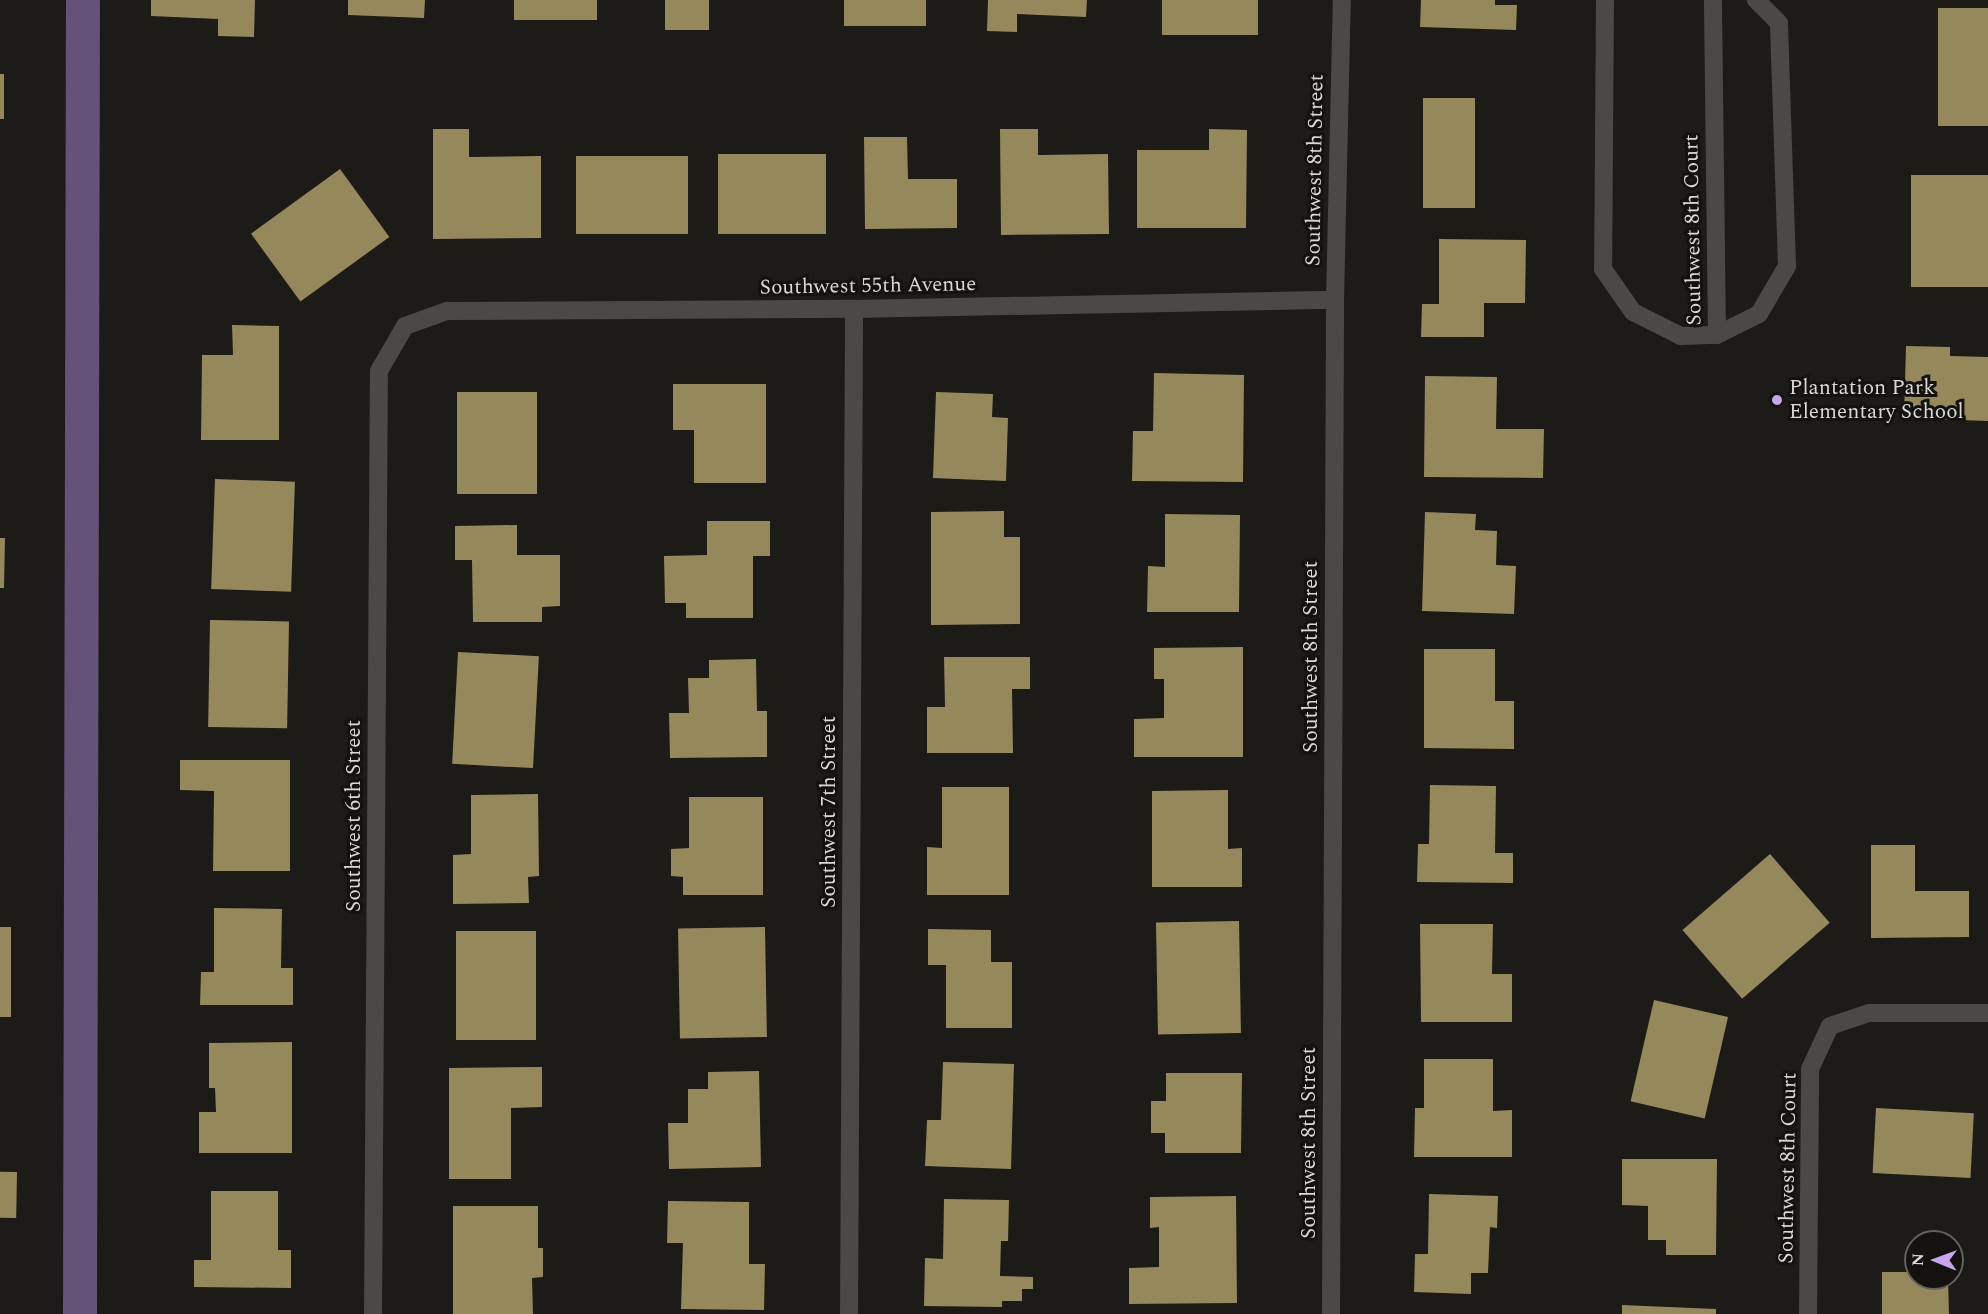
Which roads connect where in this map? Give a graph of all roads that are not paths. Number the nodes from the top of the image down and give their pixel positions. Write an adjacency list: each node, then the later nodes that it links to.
1 (1342, 0): 5 (street, Southwest 8th Street)
2 (1605, 0): 8 (street, Southwest 8th Court)
3 (1713, 0): 8 (street, Southwest 8th Court)
4 (1756, 0): 8 (street)
5 (1335, 300): 6 (street, Southwest 55th Avenue); 12 (street, Southwest 8th Street)
6 (854, 309): 7 (street, Southwest 55th Avenue); 11 (street, Southwest 7th Street)
7 (405, 326): 10 (street, Southwest 6th Street)
8 (1718, 335)
9 (1988, 1013): 13 (street, Southwest 8th Court)
10 (373, 1314)
11 (849, 1314)
12 (1330, 1314)
13 (1808, 1314)

